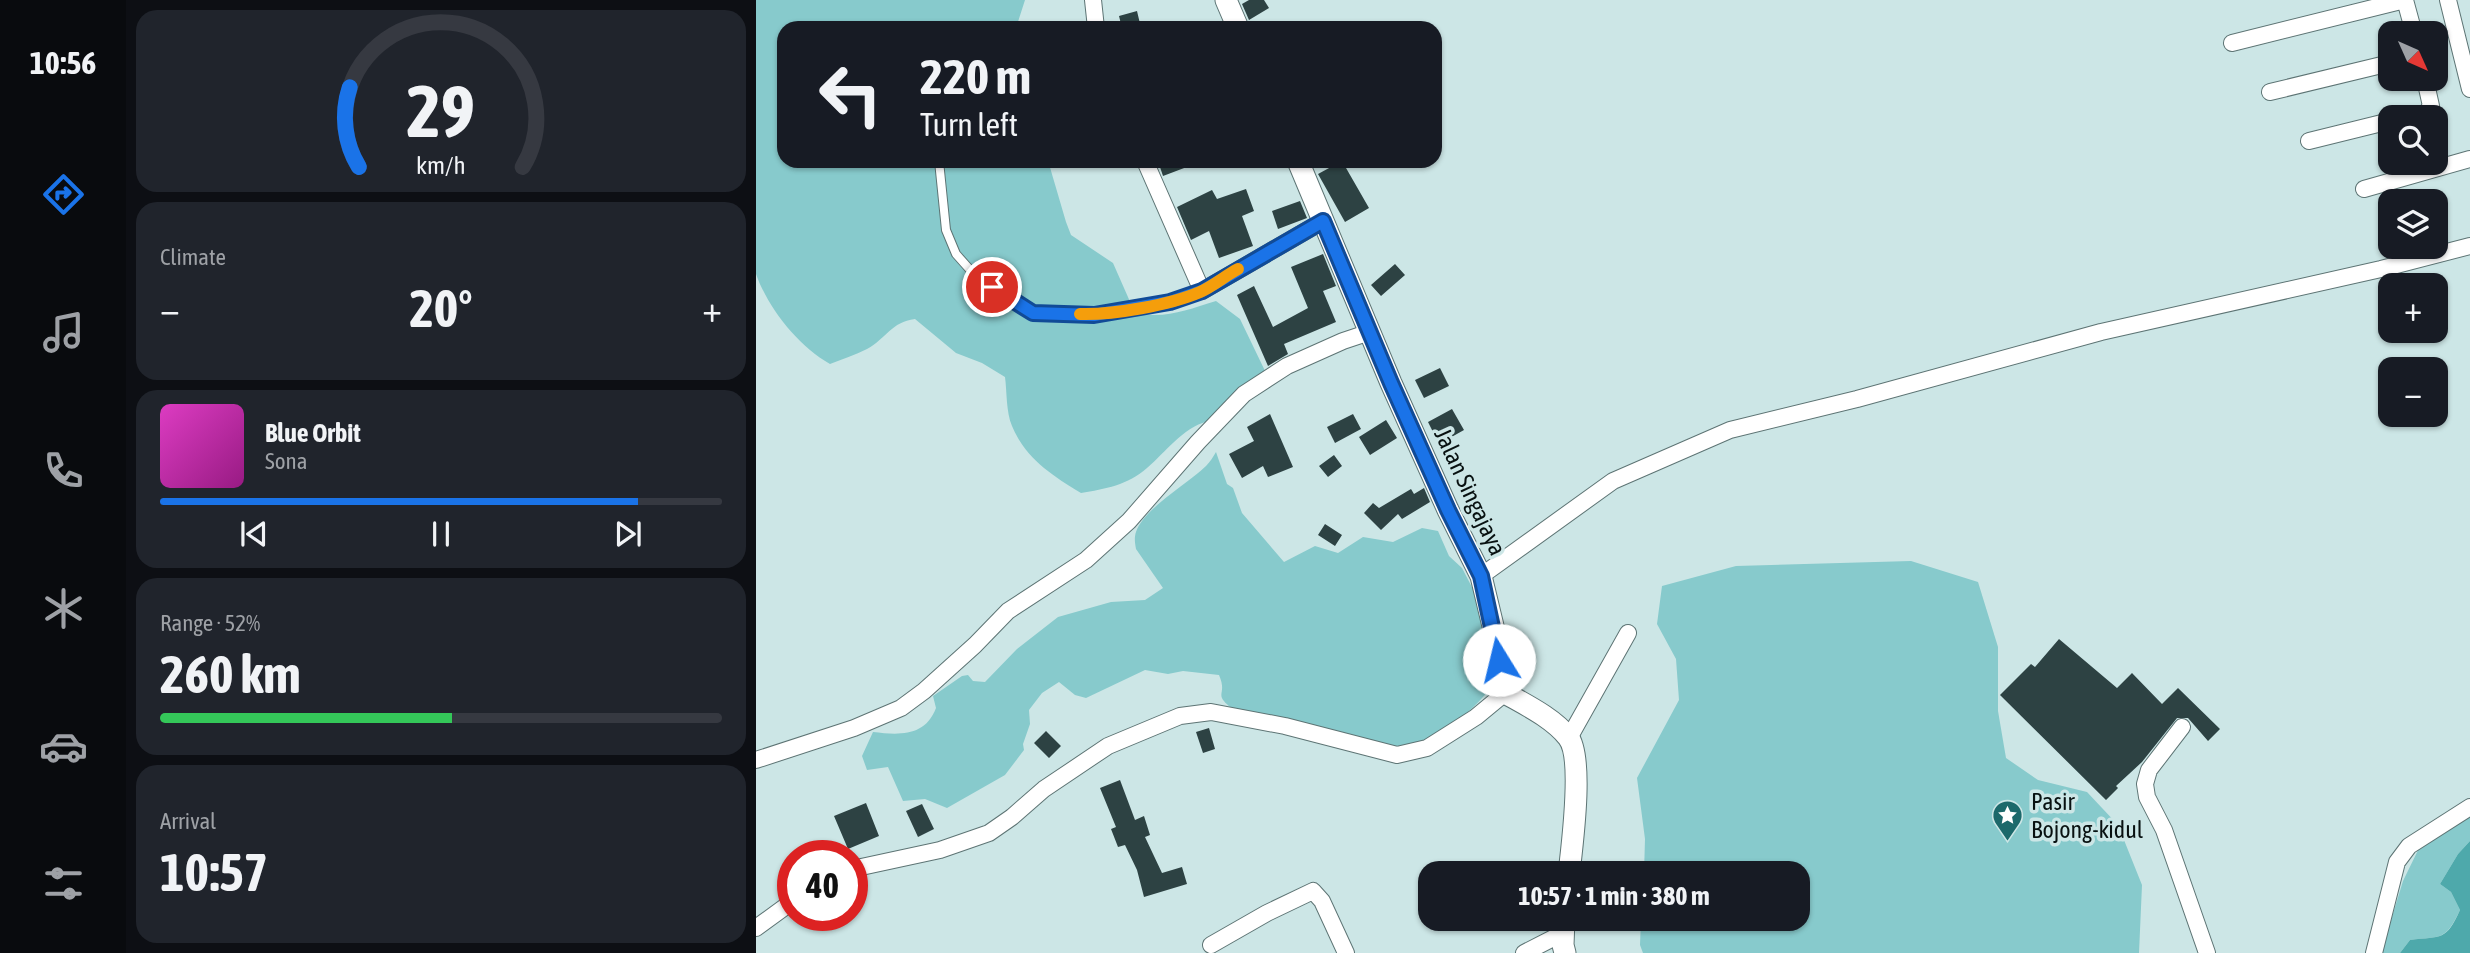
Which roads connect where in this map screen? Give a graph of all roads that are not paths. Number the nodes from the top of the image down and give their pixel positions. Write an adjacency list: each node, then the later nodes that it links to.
1 (1093, 0): 5 (street)
2 (1226, 0): 6 (street)
3 (2405, 0): 7 (street); 9 (street)
4 (2448, 0): 8 (street)
5 (1095, 21)
6 (1235, 21)
7 (2411, 21)
8 (2464, 42): 11 (street)
9 (2232, 43)
10 (2378, 66): 12 (street)
11 (2470, 89)
12 (2270, 92)
13 (2378, 124): 14 (street)
14 (2309, 141)
15 (2470, 159): 19 (street)
16 (940, 168): 22 (lane)
17 (1147, 168): 22 (street)
18 (1300, 168): 20 (street, Jalan Singajaya)
19 (2364, 189)
20 (1323, 221): 22 (street); 23 (street, Jalan Singajaya)
21 (2470, 246): 24 (street)
22 (1202, 291)
23 (1370, 332): 24 (street, Jalan Singajaya); 29 (street)
24 (1481, 576): 26 (street, Jalan Singajaya)
25 (1628, 633): 28 (street)
26 (1505, 694): 28 (street); 32 (street)
27 (2182, 727): 39 (street)
28 (1569, 738): 31 (street)
29 (756, 760)
30 (2470, 807): 40 (street)
31 (1570, 861)
32 (868, 866)
33 (777, 913): 34 (street)
34 (756, 928)
35 (1564, 935): 38 (street)
36 (1210, 945): 37 (street)
37 (1340, 951)
38 (1524, 953)
39 (2207, 953)
40 (2374, 953)

